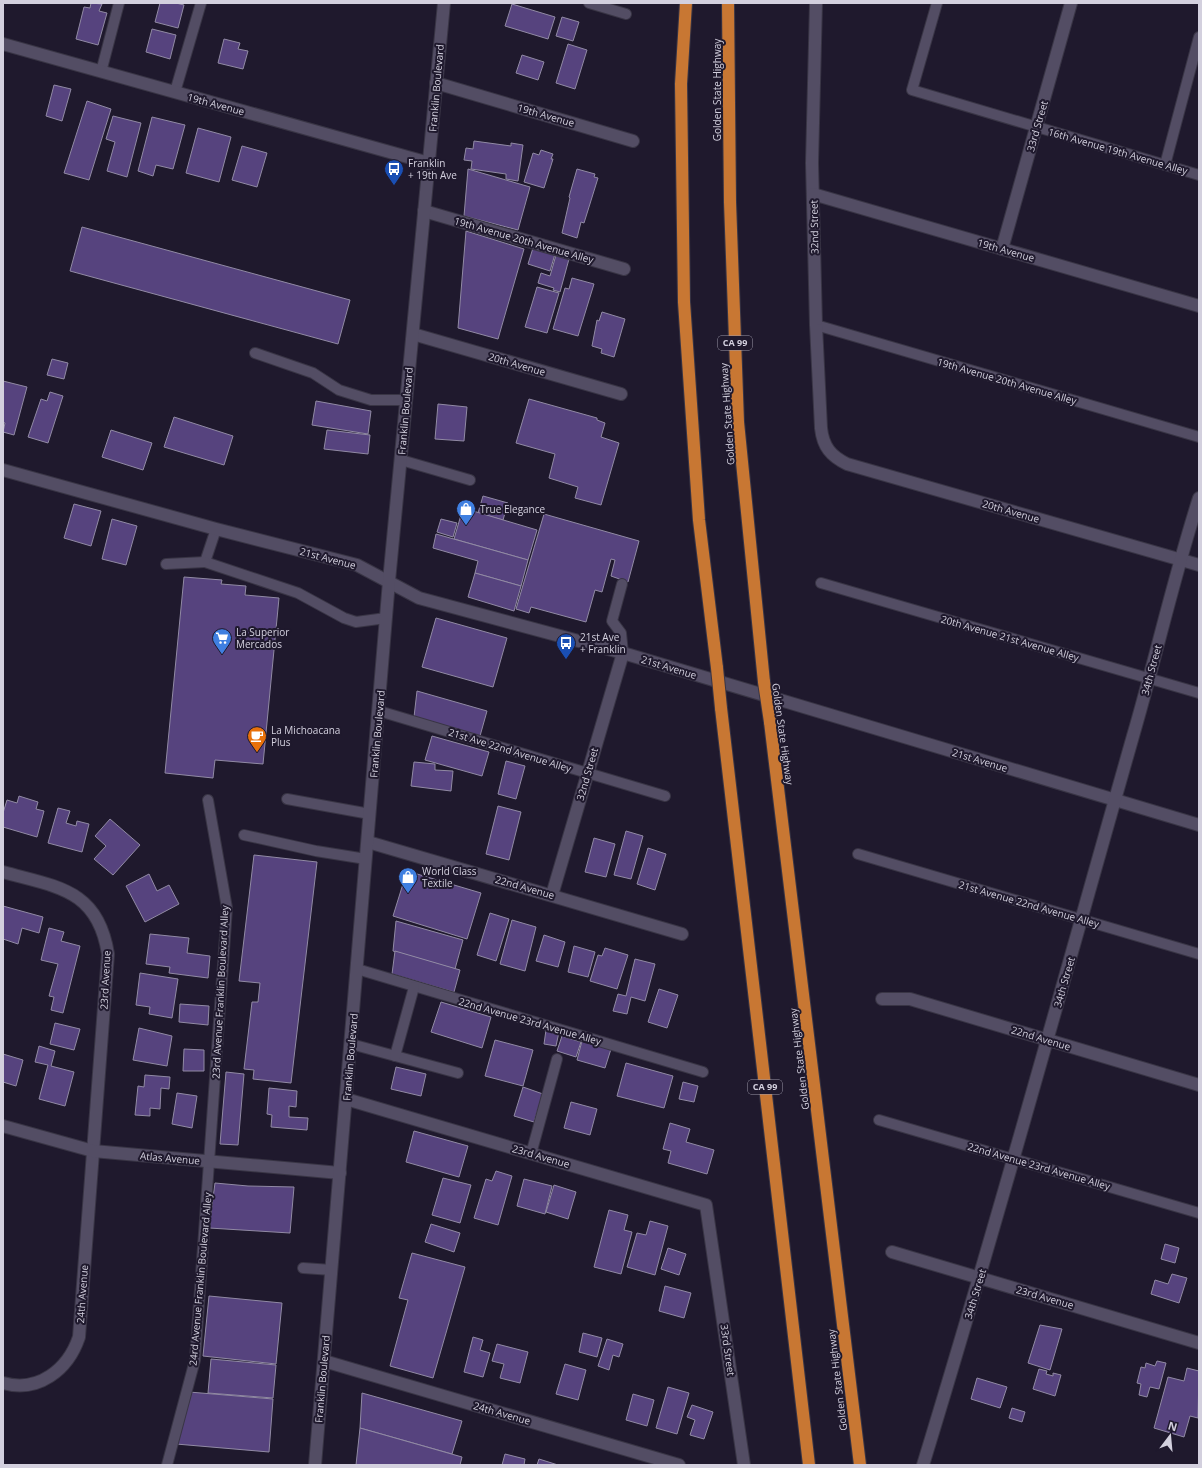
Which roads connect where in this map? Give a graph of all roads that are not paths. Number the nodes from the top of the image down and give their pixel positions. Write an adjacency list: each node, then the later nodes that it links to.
1 (119, 3): 13 (lane)
2 (201, 3): 15 (lane)
3 (444, 3): 14 (street, Franklin Boulevard)
4 (588, 3): 10 (lane)
5 (686, 3): 97 (highway, CA 99, bridge)
6 (728, 3): 98 (highway, Golden State Highway / CA 99, bridge)
7 (816, 3): 21 (street, 32nd Street)
8 (937, 3): 16 (lane, 16th Avenue 19th Avenue Alley)
9 (1071, 3): 16 (street, 33rd Street)
10 (626, 14)
11 (1199, 37): 19 (lane)
12 (3, 44): 13 (street, 19th Avenue)
13 (101, 72): 15 (street, 19th Avenue)
14 (436, 83): 17 (street, 19th Avenue); 18 (street, Franklin Boulevard)
15 (175, 92): 18 (street, 19th Avenue)
16 (1036, 127): 19 (lane, 16th Avenue 19th Avenue Alley); 23 (street, 33rd Street)
17 (633, 141)
18 (429, 163): 22 (street, Franklin Boulevard)
19 (1165, 165): 20 (lane, 16th Avenue 19th Avenue Alley)
20 (1199, 175)
21 (813, 194): 23 (street, 19th Avenue); 26 (street, 32nd Street)
22 (424, 211): 24 (street, 19th Avenue 20th Avenue Alley); 27 (street, Franklin Boulevard)
23 (1002, 248): 25 (street, 19th Avenue)
24 (624, 269)
25 (1199, 306)
26 (816, 325): 31 (lane, 19th Avenue 20th Avenue Alley); 32 (street, 32nd Street)
27 (413, 334): 29 (street, 20th Avenue); 30 (street, Franklin Boulevard)
28 (254, 352): 30 (lane)
29 (621, 394)
30 (406, 400): 33 (street, Franklin Boulevard)
31 (1199, 437)
32 (827, 450): 38 (street, 20th Avenue)
33 (401, 460): 35 (lane); 42 (street, Franklin Boulevard)
34 (3, 470): 37 (street, 21st Avenue)
35 (470, 480)
36 (1199, 498): 38 (street, 34th Street)
37 (216, 529): 39 (lane); 42 (street, 21st Avenue)
38 (1179, 560): 41 (street, 20th Avenue); 47 (street, 34th Street)
39 (206, 562): 40 (lane); 45 (lane)
40 (166, 564)
41 (1199, 565)
42 (389, 581): 45 (street, Franklin Boulevard); 46 (street, 21st Avenue)
43 (821, 583): 47 (lane, 20th Avenue 21st Avenue Alley)
44 (622, 584): 46 (lane)
45 (386, 618): 49 (street, Franklin Boulevard)
46 (623, 653): 50 (street, 32nd Street); 54 (street, 21st Avenue)
47 (1150, 679): 48 (lane, 20th Avenue 21st Avenue Alley); 54 (street, 34th Street)
48 (1199, 693)
49 (379, 711): 50 (lane, 21st Ave 22nd Avenue Alley); 55 (street, Franklin Boulevard)
50 (588, 773): 51 (lane, 21st Ave 22nd Avenue Alley); 62 (street, 32nd Street)
51 (665, 796)
52 (287, 799): 55 (lane)
53 (208, 800): 82 (lane, 23rd Avenue Franklin Boulevard Alley)
54 (1115, 800): 56 (street, 21st Avenue); 63 (street, 34th Street)
55 (370, 814): 58 (street, Franklin Boulevard)
56 (1199, 825)
57 (244, 835): 60 (lane)
58 (368, 842): 60 (street, Franklin Boulevard); 62 (street, 22nd Avenue)
59 (858, 854): 63 (lane, 21st Avenue 22nd Avenue Alley)
60 (366, 859): 66 (street, Franklin Boulevard)
61 (3, 872): 79 (street, 23rd Avenue)
62 (552, 895): 64 (street, 22nd Avenue)
63 (1081, 920): 65 (lane, 21st Avenue 22nd Avenue Alley); 69 (street, 34th Street)
64 (682, 934)
65 (1199, 954)
66 (357, 969): 67 (lane, 22nd Avenue 23rd Avenue Alley); 70 (street, Franklin Boulevard)
67 (414, 987): 71 (lane); 73 (lane, 22nd Avenue 23rd Avenue Alley)
68 (882, 999): 69 (street, 22nd Avenue)
69 (1047, 1040): 75 (street, 22nd Avenue); 81 (street, 34th Street)
70 (351, 1044): 71 (lane); 76 (street, Franklin Boulevard)
71 (395, 1056): 74 (lane)
72 (557, 1059): 80 (lane)
73 (703, 1072)
74 (458, 1073)
75 (1199, 1085)
76 (346, 1099): 80 (street, 23rd Avenue); 83 (street, Franklin Boulevard)
77 (879, 1120): 81 (lane, 22nd Avenue 23rd Avenue Alley)
78 (3, 1126): 79 (street, Atlas Avenue)
79 (94, 1151): 82 (street, Atlas Avenue); 92 (street, 24th Avenue)
80 (531, 1154): 85 (street, 23rd Avenue)
81 (1014, 1159): 84 (lane, 22nd Avenue 23rd Avenue Alley); 89 (street, 34th Street)
82 (209, 1162): 83 (street, Atlas Avenue); 93 (lane, 24rd Avenue Franklin Boulevard Alley)
83 (340, 1173): 88 (street, Franklin Boulevard)
84 (1199, 1213)
85 (711, 1235): 96 (street, 33rd Street)
86 (892, 1252): 89 (street, 23rd Avenue)
87 (303, 1268): 88 (lane)
88 (332, 1270): 91 (street, Franklin Boulevard)
89 (980, 1278): 90 (street, 23rd Avenue); 99 (street, 34th Street)
90 (1199, 1343)
91 (324, 1361): 94 (street, Franklin Boulevard); 95 (street, 24th Avenue)
92 (3, 1383)
93 (167, 1465)
94 (315, 1465)
95 (679, 1465)
96 (744, 1465)
97 (809, 1465)
98 (860, 1465)
99 (923, 1465)

